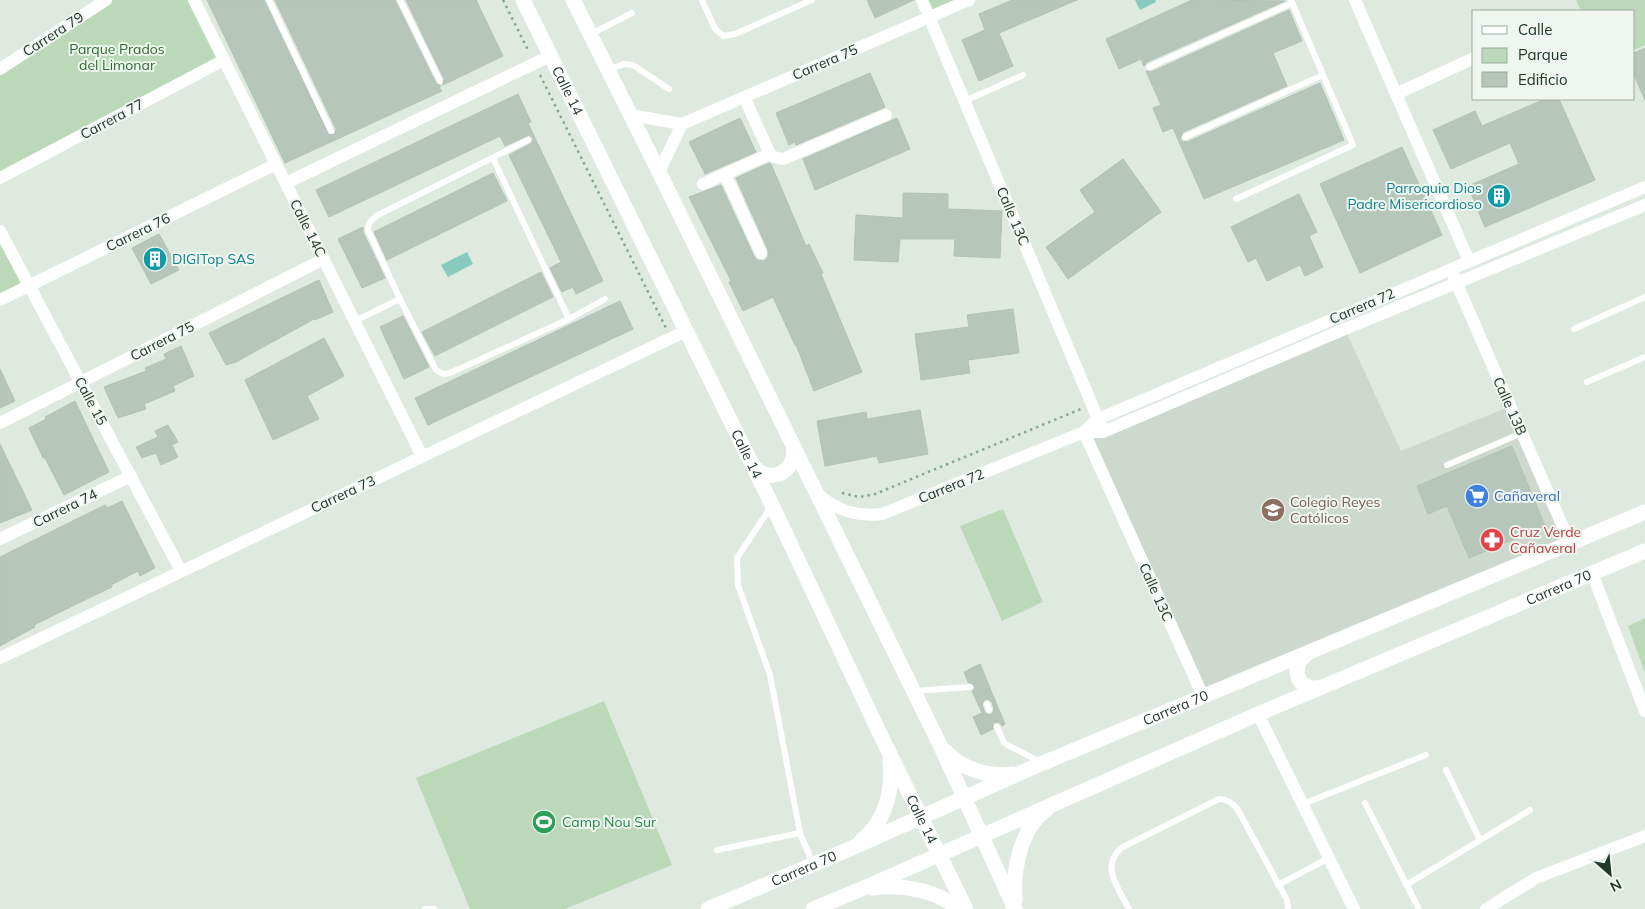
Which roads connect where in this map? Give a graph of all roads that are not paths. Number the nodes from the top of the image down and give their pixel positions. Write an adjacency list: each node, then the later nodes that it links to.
1 (106, 0): 21 (street, Carrera 79)
2 (194, 0): 19 (street, Calle 14C)
3 (268, 0): 33 (lane)
4 (400, 0): 25 (lane)
5 (523, 0): 13 (street, Calle 14)
6 (573, 0): 16 (street)
7 (702, 0): 8 (lane)
8 (812, 0)
9 (922, 0): 15 (street, Calle 13C)
10 (969, 0): 15 (street, Carrera 75)
11 (1355, 0): 27 (street)
12 (1291, 2): 20 (lane); 24 (lane)
13 (529, 7): 17 (street, Calle 14)
14 (632, 14): 16 (lane)
15 (929, 17): 28 (street, Carrera 75); 29 (street, Calle 13C)
16 (591, 34): 22 (street)
17 (550, 56): 42 (street); 61 (street, Calle 14)
18 (1472, 59): 27 (street)
19 (224, 60): 38 (street, Calle 14C); 41 (street, Carrera 77)
20 (1149, 67)
21 (0, 69)
22 (608, 70): 26 (lane); 30 (street)
23 (1023, 75): 29 (lane)
24 (1323, 75): 34 (lane); 45 (lane)
25 (440, 81)
26 (669, 89)
27 (1396, 94): 50 (street)
28 (744, 97): 32 (street, Carrera 75); 36 (street)
29 (965, 101): 65 (street, Calle 13C)
30 (631, 115): 32 (street); 39 (street)
31 (886, 115): 36 (street)
32 (682, 124): 39 (street)
33 (331, 131)
34 (1185, 136)
35 (528, 140): 37 (lane)
36 (770, 154): 40 (street)
37 (493, 158): 56 (lane); 58 (lane)
38 (276, 164): 42 (street, Calle 14C); 53 (street, Carrera 76)
39 (659, 172): 70 (street)
40 (725, 174): 43 (street); 48 (street)
41 (0, 178)
42 (286, 183): 49 (street, Calle 14C)
43 (703, 184)
44 (1645, 187): 50 (street, Carrera 72)
45 (1236, 199)
46 (1645, 205): 52 (street, Carrera 72)
47 (0, 231): 53 (street, Calle 15)
48 (761, 253)
49 (324, 259): 59 (street, Calle 14C); 63 (street, Carrera 75)
50 (1469, 260): 51 (street, Carrera 72)
51 (1450, 268): 52 (street, Calle 13B); 65 (street, Carrera 72)
52 (1456, 283): 68 (street, Carrera 72); 69 (street, Calle 13B)
53 (30, 286): 57 (street, Carrera 76); 63 (street, Calle 15)
54 (1645, 297): 60 (lane)
55 (605, 298): 58 (lane)
56 (400, 299): 58 (lane); 59 (lane)
57 (0, 300)
58 (569, 319)
59 (355, 321): 71 (street, Calle 14C)
60 (1574, 329)
61 (686, 330): 71 (street, Carrera 73); 72 (street, Calle 14)
62 (1645, 358): 64 (lane)
63 (81, 382): 66 (street, Carrera 75); 74 (street, Calle 15)
64 (1587, 382)
65 (1098, 419): 67 (street, Carrera 72); 68 (street, Calle 13C)
66 (0, 423)
67 (1084, 432): 68 (street, Carrera 72); 75 (street, Carrera 72); 88 (street, Calle 13C)
68 (1103, 432)
69 (1522, 433): 73 (lane); 79 (street, Calle 13B)
70 (793, 444): 72 (street); 75 (street)
71 (422, 456): 81 (street, Carrera 73)
72 (751, 463): 76 (street, Calle 14)
73 (1447, 465)
74 (131, 476): 78 (street, Carrera 74); 81 (street, Calle 15)
75 (818, 494): 87 (street)
76 (772, 505): 92 (street, Calle 14); 103 (lane)
77 (1645, 512): 79 (street, Carrera 70)
78 (0, 540)
79 (1570, 543): 83 (street, Carrera 70)
80 (1645, 550): 82 (street, Carrera 70)
81 (181, 571): 84 (street, Carrera 73)
82 (1592, 573): 86 (street, Carrera 70); 89 (street)
83 (1308, 653): 86 (street); 88 (street, Carrera 70)
84 (0, 658)
85 (970, 687): 87 (lane)
86 (1324, 687): 90 (street, Carrera 70)
87 (914, 692): 93 (street)
88 (1203, 696): 95 (street, Carrera 70)
89 (1645, 711)
90 (1258, 714): 98 (street, Carrera 70); 100 (street)
91 (997, 727): 95 (lane)
92 (881, 736): 102 (street, Calle 14); 108 (street)
93 (941, 747): 95 (street); 97 (street)
94 (1426, 754): 100 (lane)
95 (1039, 765): 97 (street, Carrera 70)
96 (1446, 770): 106 (lane)
97 (965, 798): 102 (street, Carrera 70); 104 (street)
98 (1058, 802): 104 (street, Carrera 70); 121 (street)
99 (1364, 803): 113 (lane)
100 (1303, 804): 110 (street)
101 (1530, 810): 106 (lane)
102 (922, 817): 108 (street, Carrera 70); 109 (street, Calle 14)
103 (800, 833): 107 (lane); 111 (lane)
104 (982, 836): 109 (street, Carrera 70); 121 (street)
105 (1645, 836): 126 (street)
106 (1480, 840): 113 (lane)
107 (717, 850)
108 (845, 851): 111 (street, Carrera 70)
109 (940, 854): 114 (street, Carrera 70); 120 (street, Calle 14)
110 (1329, 858): 112 (lane); 124 (street)
111 (814, 865): 117 (street, Carrera 70)
112 (1278, 885): 122 (lane); 123 (lane)
113 (1406, 885): 125 (lane)
114 (859, 890): 118 (street, Carrera 70); 119 (street)
115 (425, 909): 116 (lane)
116 (434, 909)
117 (708, 909)
118 (813, 909)
119 (959, 909)
120 (966, 909)
121 (1016, 909)
122 (1129, 909)
123 (1288, 909)
124 (1354, 909)
125 (1419, 909)
126 (1486, 909)

